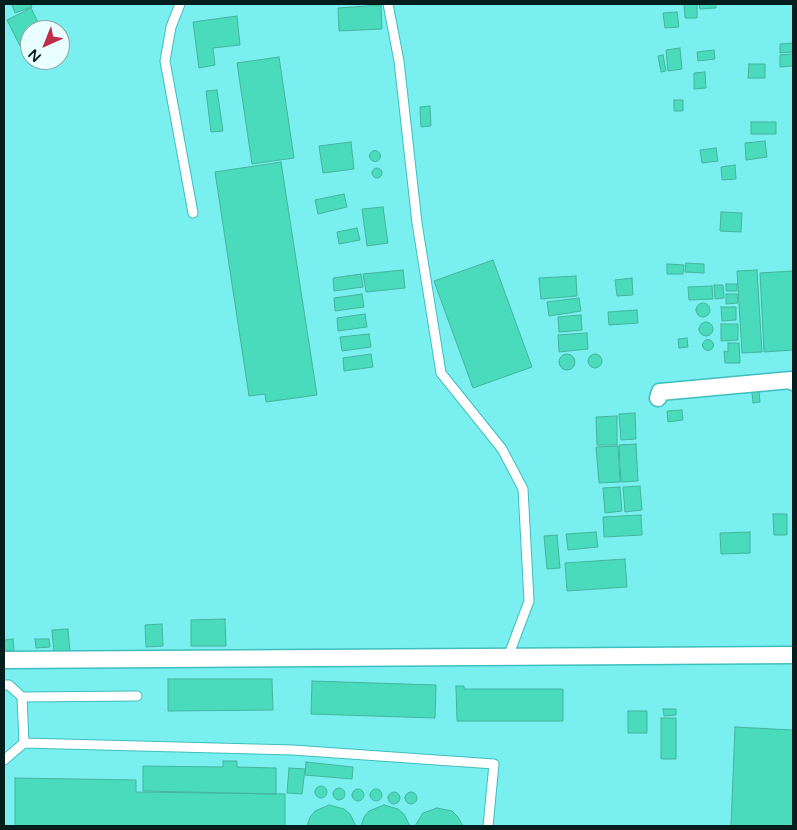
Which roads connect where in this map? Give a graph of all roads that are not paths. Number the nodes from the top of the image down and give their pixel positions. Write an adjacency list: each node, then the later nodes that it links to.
1 (180, 4): 3 (lane)
2 (388, 4): 7 (lane)
3 (193, 213)
4 (793, 382): 5 (street)
5 (658, 398)
6 (793, 655): 7 (street)
7 (508, 657): 8 (street)
8 (4, 660)
9 (4, 685): 11 (lane)
10 (137, 696): 11 (lane)
11 (22, 697): 12 (lane)
12 (24, 744): 13 (lane); 14 (lane)
13 (4, 760)
14 (488, 826)

